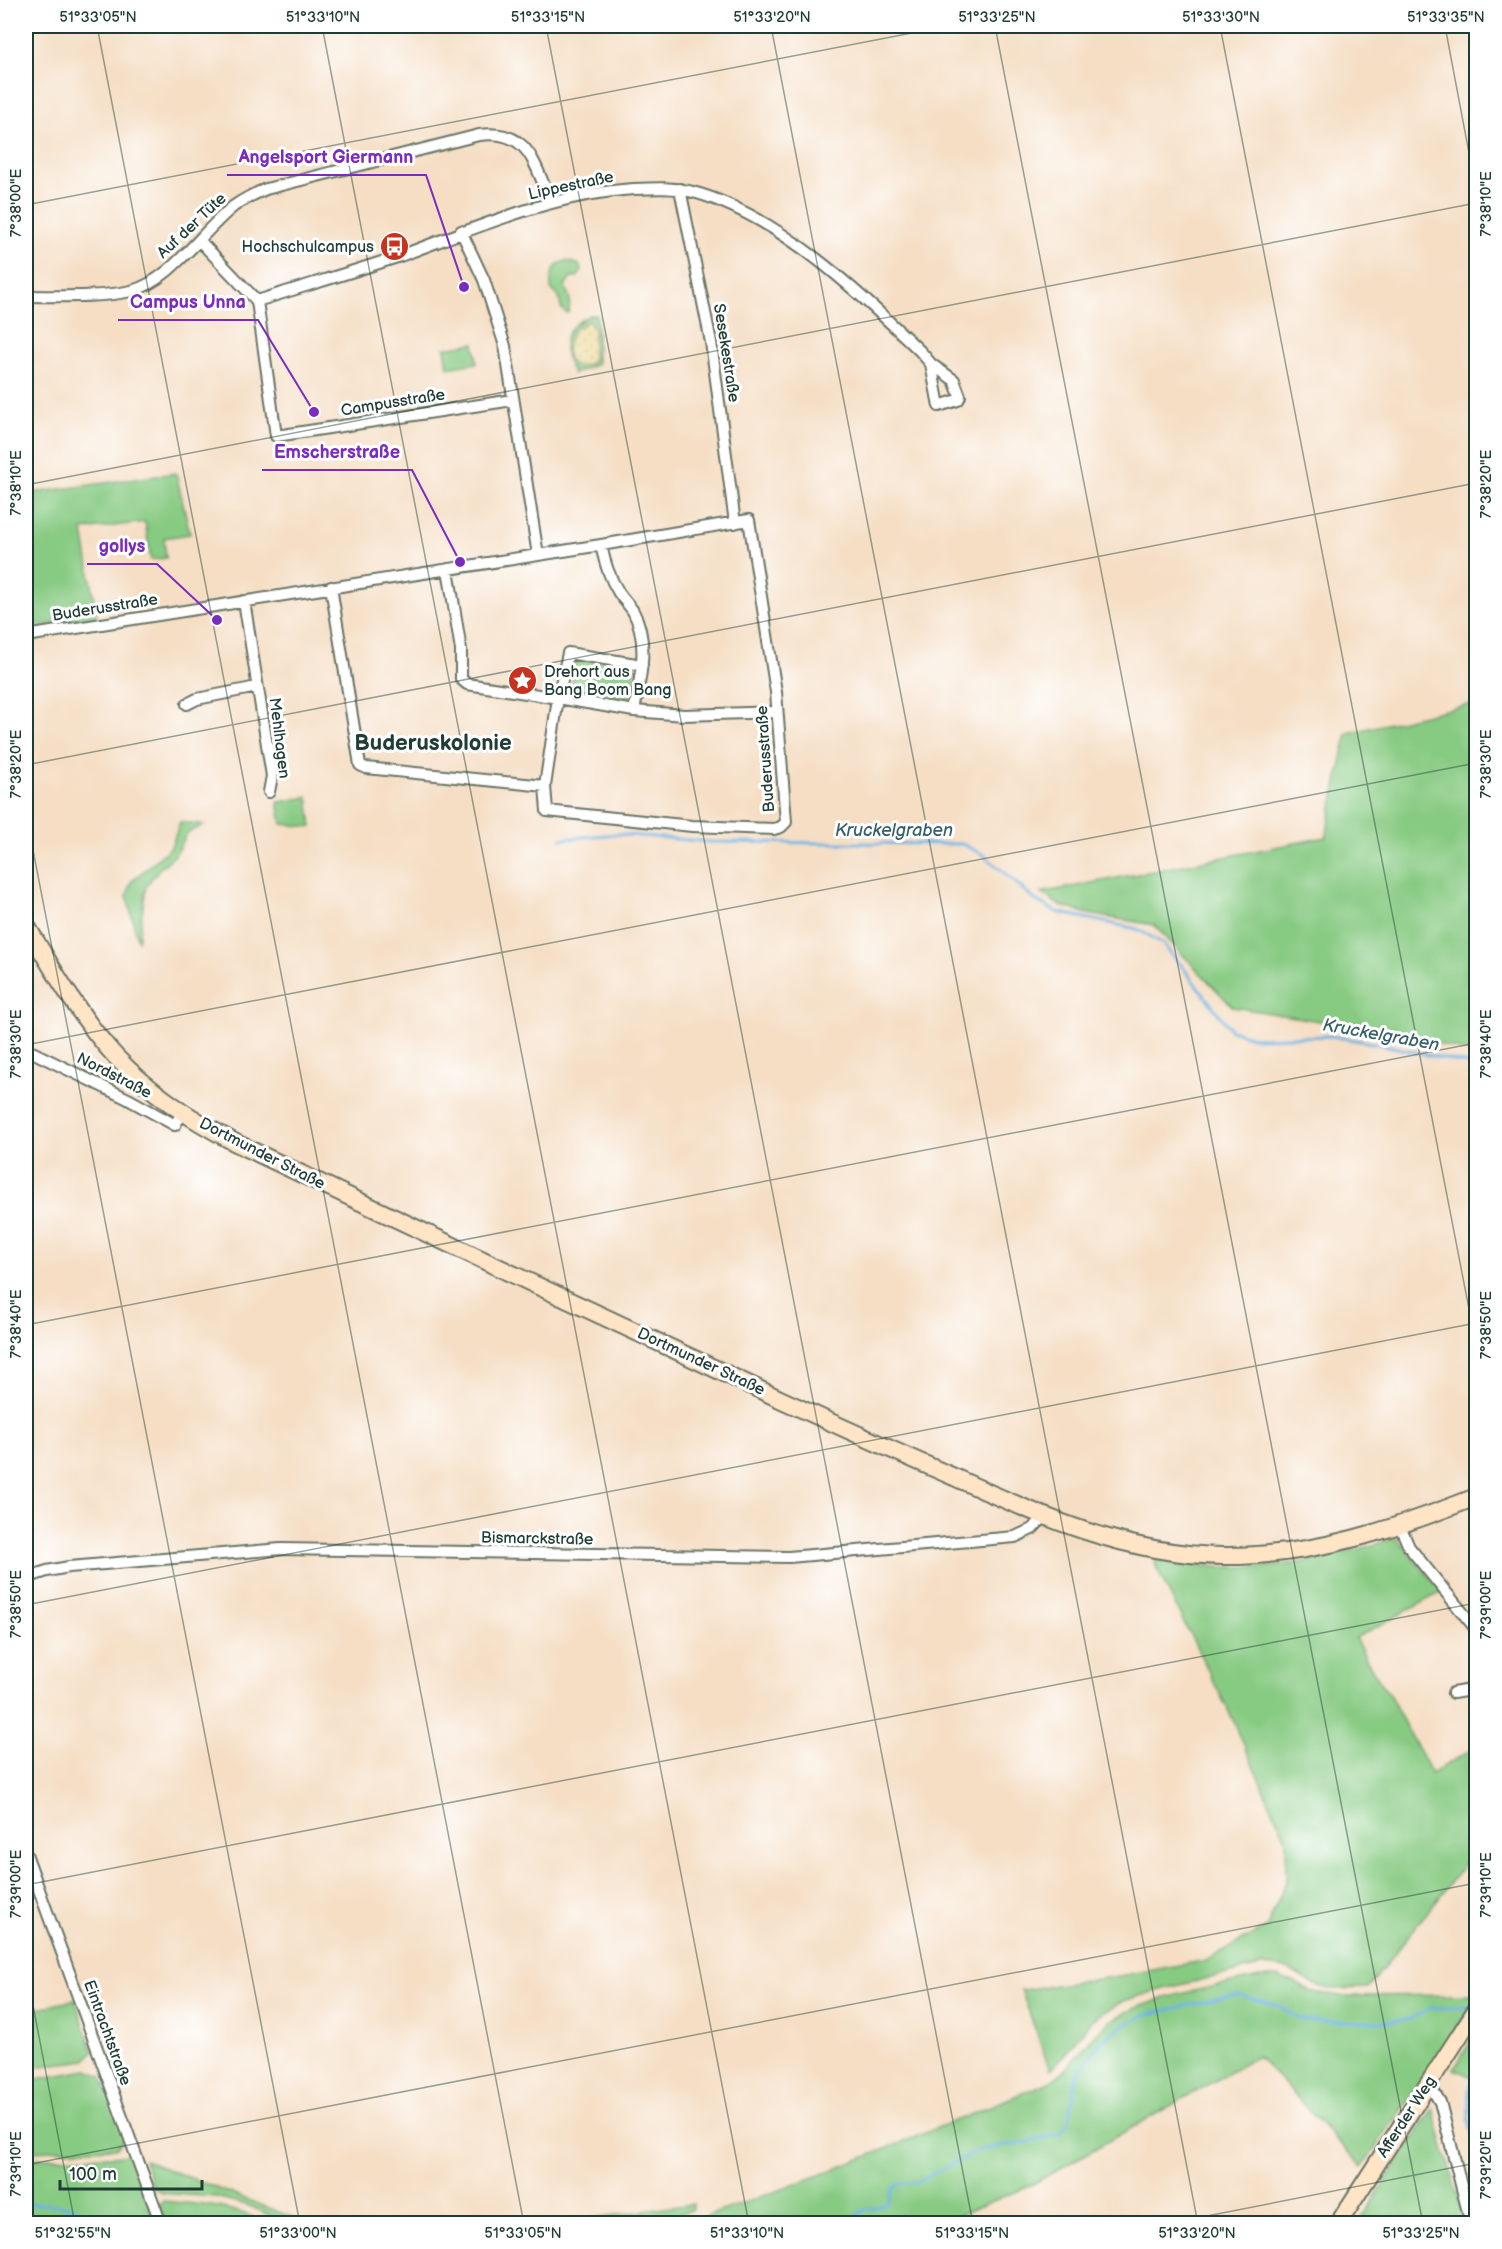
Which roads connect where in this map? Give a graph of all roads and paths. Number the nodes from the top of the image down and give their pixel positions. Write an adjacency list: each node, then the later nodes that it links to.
1 (680, 189): 2 (street, Lippestraße); 7 (street, Lippestraße); 9 (street, Sesekestraße)
2 (551, 202): 3 (street, Lippestraße); 4 (street, Auf der Tüte)
3 (461, 231): 6 (street, Lippestraße); 8 (street)
4 (199, 240): 5 (street, Auf der Tüte); 6 (street)
5 (26, 296)
6 (257, 301): 8 (street, Campusstraße)
7 (930, 364)
8 (513, 400): 11 (street)
9 (735, 523): 10 (street, Buderusstraße); 21 (street, Buderusstraße)
10 (602, 545): 11 (street, Buderusstraße); 16 (street)
11 (538, 555): 12 (street, Buderusstraße)
12 (448, 569): 13 (street, Buderusstraße); 18 (street)
13 (331, 587): 14 (street, Buderusstraße); 22 (street)
14 (244, 601): 15 (street, Buderusstraße); 17 (street, Mehlhagen)
15 (26, 636)
16 (642, 665): 18 (street); 20 (street)
17 (257, 687): 19 (street, Mehlhagen); 23 (street, Mehlhagen)
18 (558, 698): 20 (street); 22 (street)
19 (188, 704)
20 (634, 711): 21 (street)
21 (777, 712): 22 (street, Buderusstraße)
22 (545, 786)
23 (269, 792)
24 (26, 925): 26 (main road, Dortmunder Straße)
25 (26, 1049): 26 (street, Nordstraße)
26 (182, 1113): 28 (main road, Dortmunder Straße)
27 (1476, 1497): 29 (main road, Dortmunder Straße)
28 (1043, 1518): 29 (main road, Dortmunder Straße); 30 (street, Bismarckstraße)
29 (1400, 1526): 31 (street)
30 (26, 1578)
31 (1476, 1629)
32 (1476, 1689): 33 (street)
33 (1453, 1693)
34 (26, 1854): 37 (street, Eintrachtstraße)
35 (1473, 2015): 36 (main road, Afferder Weg)
36 (1430, 2084): 38 (main road, Afferder Weg); 39 (street)
37 (160, 2222)
38 (1338, 2223)
39 (1471, 2223)

